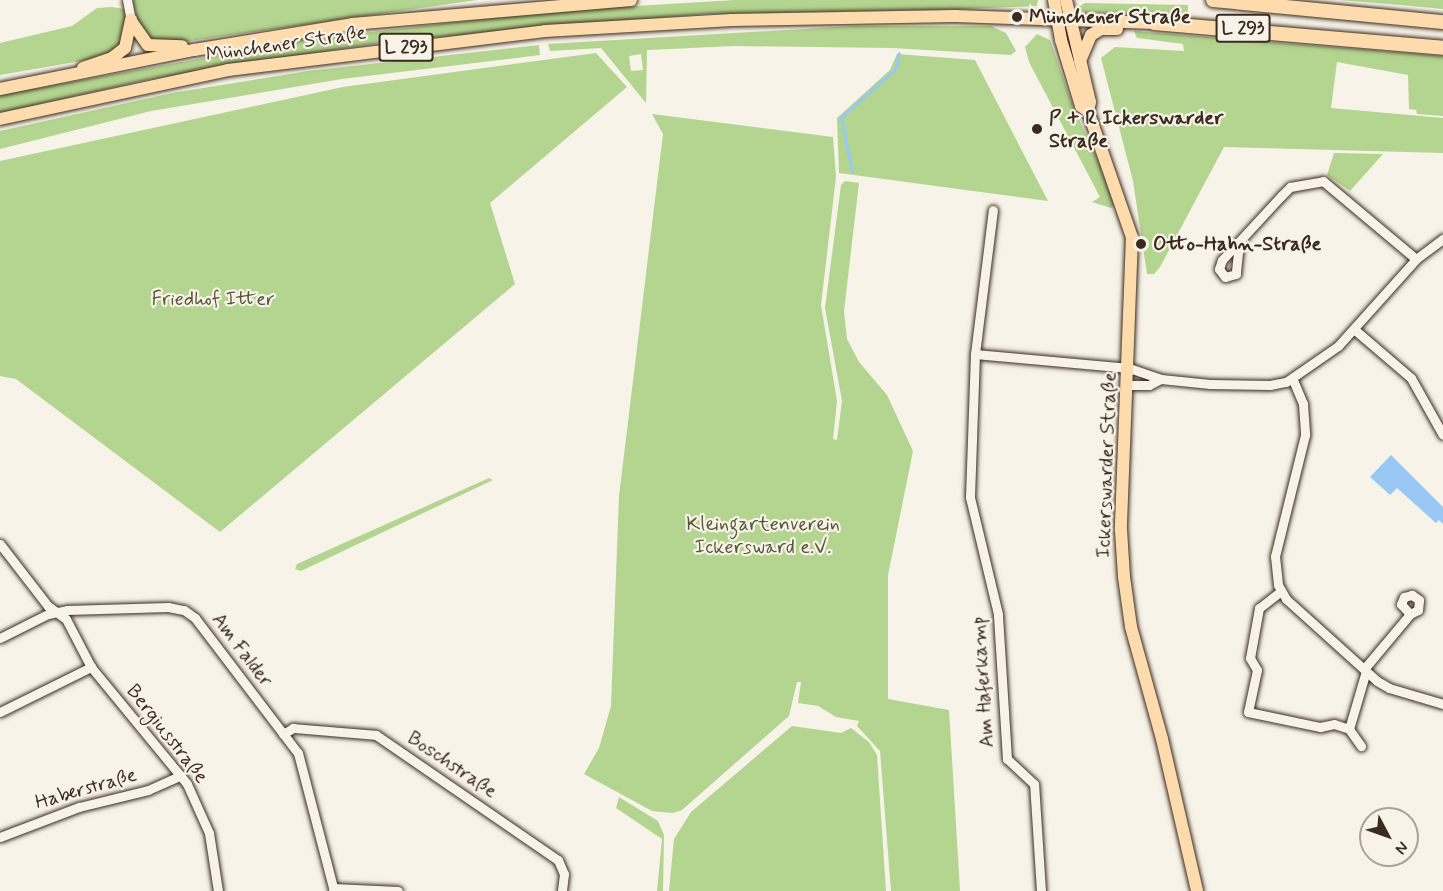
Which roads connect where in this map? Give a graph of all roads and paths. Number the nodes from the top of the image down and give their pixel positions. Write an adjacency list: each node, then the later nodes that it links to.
1 (127, 0): 7 (street)
2 (631, 0): 11 (main road, Münchener Straße / L 293)
3 (1054, 0): 6 (main road, Ickerswarder Straße)
4 (1066, 0): 6 (main road, Ickerswarder Straße)
5 (1213, 0): 8 (highway, L 293)
6 (1063, 18): 9 (main road, Münchener Straße / L 293); 12 (main road, Ickerswarder Straße); 15 (main road, Ickerswarder Straße); 16 (main road, Münchener Straße / L 293)
7 (131, 20): 11 (main road); 13 (main road)
8 (1443, 22)
9 (1154, 23): 10 (highway, Münchener Straße / L 293); 12 (main road)
10 (1443, 48)
11 (194, 50): 13 (main road, Münchener Straße / L 293)
12 (1079, 64): 15 (main road, Ickerswarder Straße)
13 (73, 75): 14 (main road, Münchener Straße / L 293)
14 (0, 89)
15 (1088, 111): 23 (main road, Ickerswarder Straße)
16 (0, 119)
17 (993, 210): 22 (street, Am Haferkamp)
18 (1443, 239): 20 (street)
19 (1239, 243): 20 (street)
20 (1416, 259): 21 (street)
21 (1355, 330): 25 (street); 27 (street)
22 (975, 354): 23 (street); 46 (street, Am Haferkamp)
23 (1129, 368): 24 (street); 26 (main road, Ickerswarder Straße)
24 (1161, 379): 25 (street); 26 (street)
25 (1293, 380): 29 (street)
26 (1128, 385): 47 (main road, Ickerswarder Straße)
27 (1443, 435)
28 (0, 544): 30 (street, Bergiusstraße)
29 (1281, 591): 34 (street); 37 (street)
30 (57, 612): 32 (street, Am Falder); 33 (street, Bergiusstraße); 38 (street, Am Falder)
31 (1410, 614): 34 (street)
32 (0, 638)
33 (91, 667): 36 (street); 40 (street, Bergiusstraße)
34 (1365, 670): 35 (street); 37 (street)
35 (1443, 704)
36 (0, 712)
37 (1349, 729): 39 (street)
38 (283, 734): 42 (street, Am Falder); 45 (street, Boschstraße)
39 (1361, 746)
40 (181, 775): 41 (street, Haberstraße); 43 (street, Bergiusstraße)
41 (0, 837)
42 (334, 890): 44 (street)
43 (218, 891)
44 (398, 891)
45 (562, 891)
46 (1041, 891)
47 (1197, 891)

